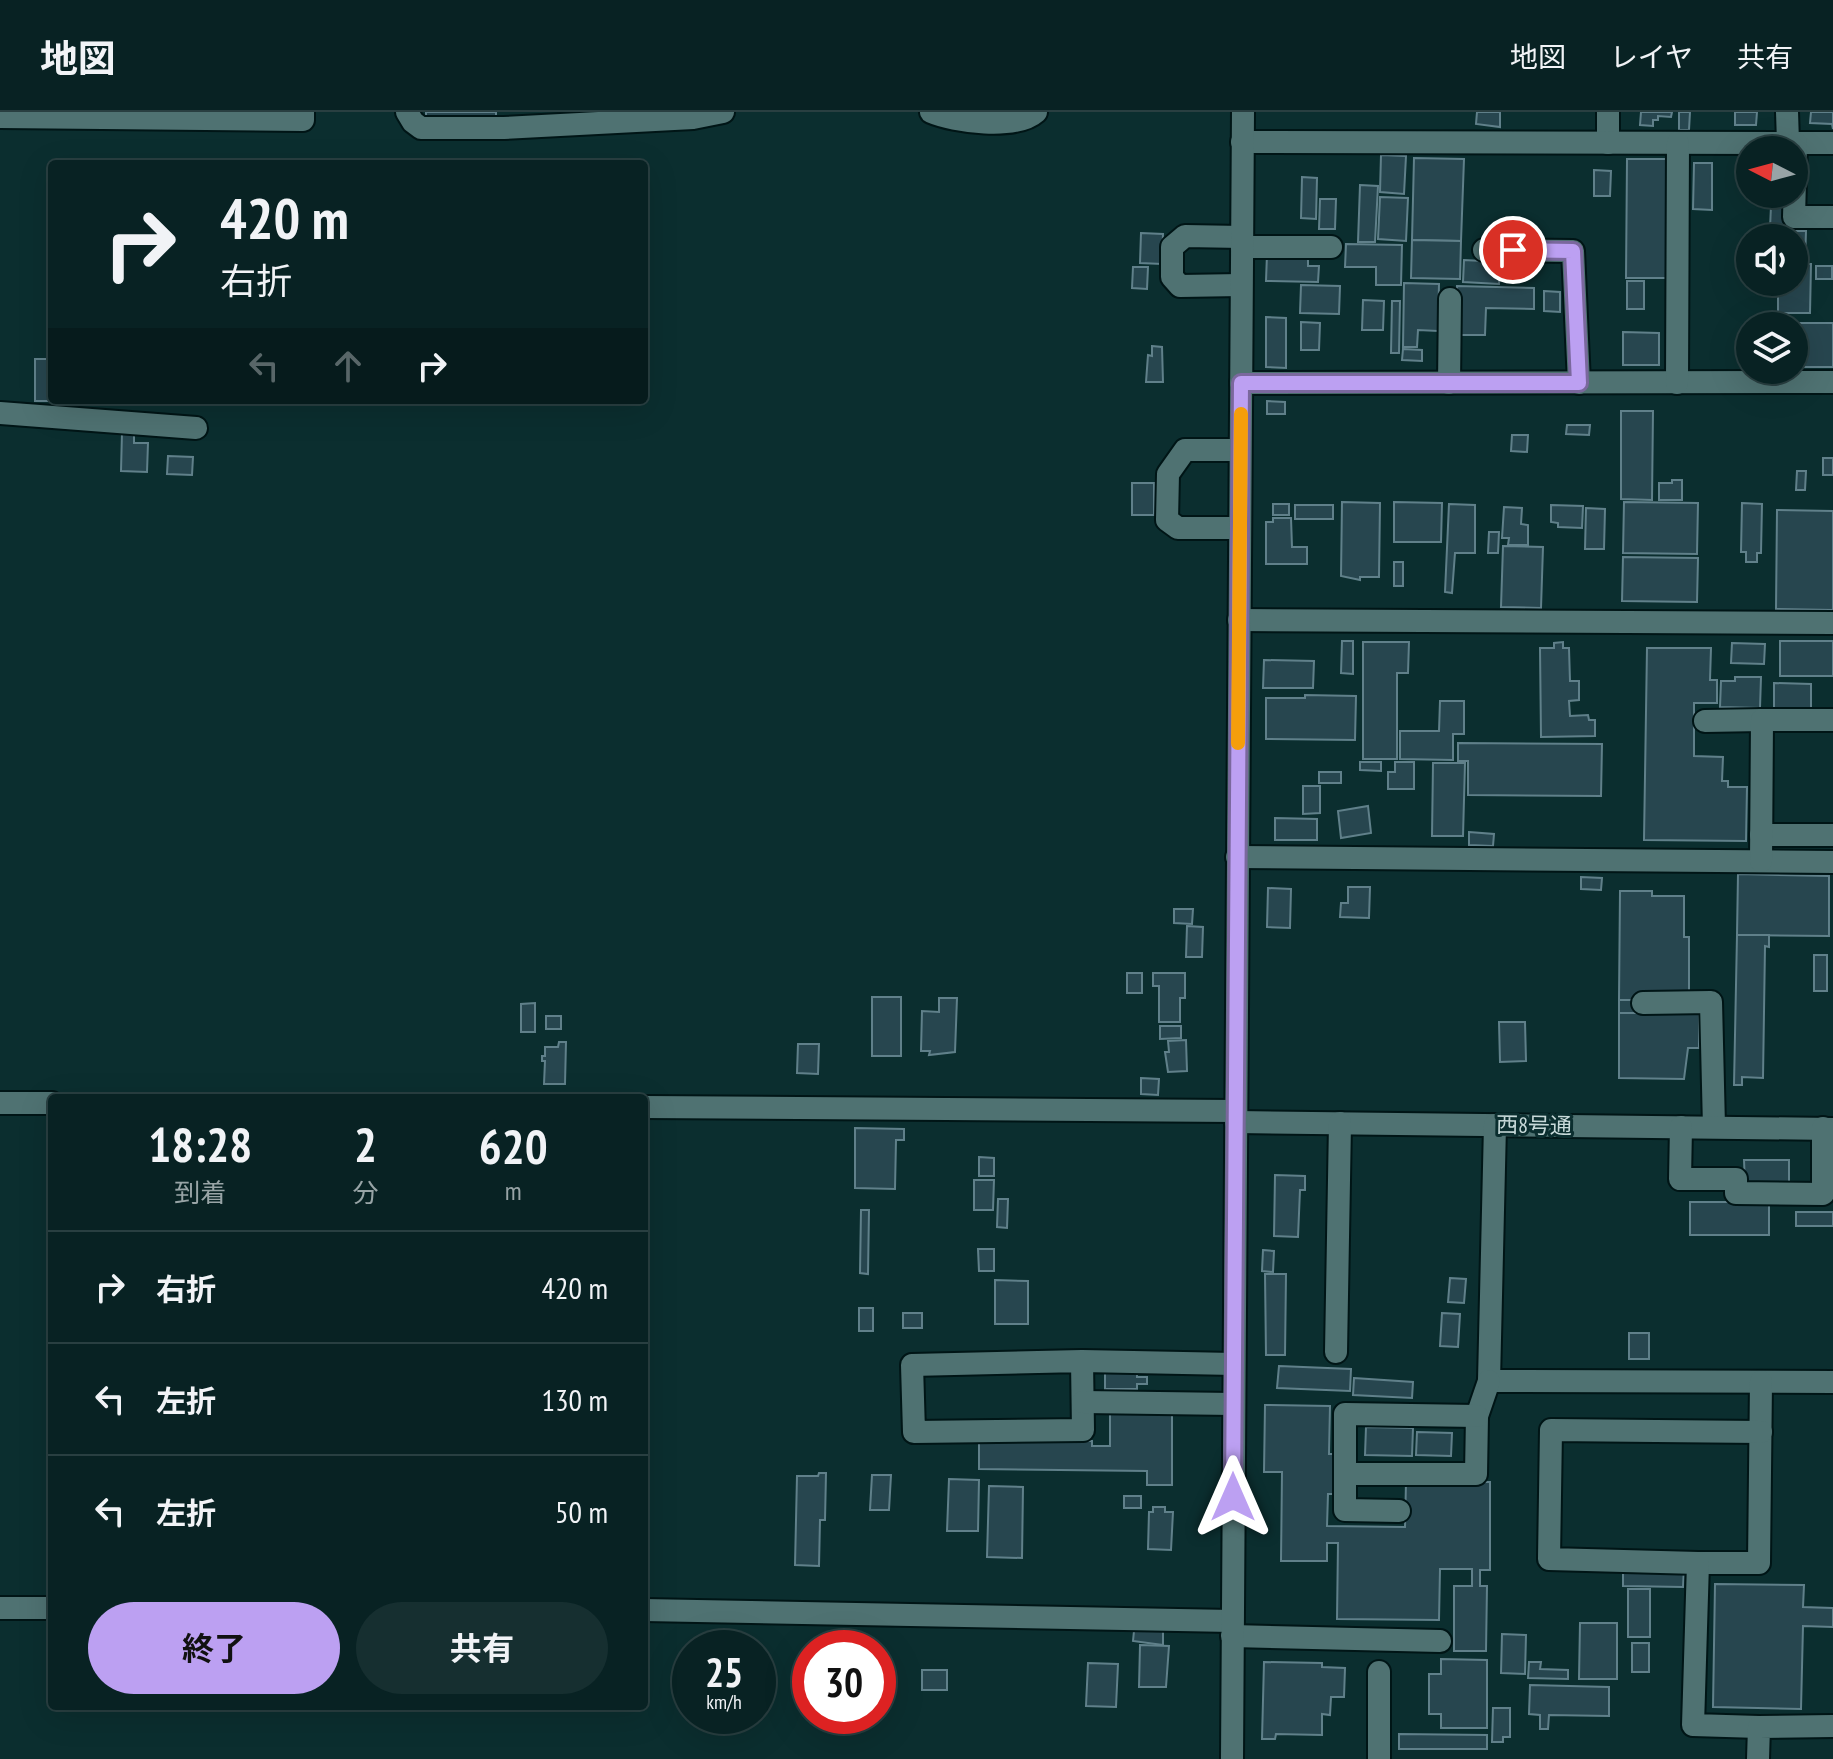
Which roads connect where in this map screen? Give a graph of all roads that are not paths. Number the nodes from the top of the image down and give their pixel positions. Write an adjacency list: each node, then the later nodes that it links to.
1 (303, 112): 9 (street)
2 (407, 112): 3 (street)
3 (723, 112)
4 (931, 112): 5 (street)
5 (1036, 112)
6 (1243, 112): 12 (street)
7 (1608, 112): 15 (street)
8 (1787, 112): 11 (street)
9 (91, 115): 10 (street)
10 (0, 117)
11 (1791, 136)
12 (1242, 142): 15 (street); 20 (street)
13 (1736, 142): 16 (street)
14 (1808, 142): 17 (street)
15 (1608, 143): 16 (street)
16 (1678, 143): 29 (street)
17 (1833, 143)
18 (1794, 208): 19 (street)
19 (1833, 217)
20 (1242, 242): 21 (street); 23 (street); 23 (street)
21 (1331, 247)
22 (1484, 250): 28 (street)
23 (1241, 285): 26 (street)
24 (1450, 299): 27 (street)
25 (1833, 382): 29 (street)
26 (1241, 383): 27 (street); 32 (street)
27 (1449, 383): 28 (street)
28 (1579, 383): 29 (street)
29 (1677, 383)
30 (0, 413): 31 (street)
31 (196, 428)
32 (1240, 450): 33 (street); 33 (street)
33 (1240, 528): 34 (street)
34 (1239, 620): 35 (street); 41 (street)
35 (1833, 623)
36 (1762, 720): 37 (street); 38 (street); 39 (street)
37 (1833, 720)
38 (1705, 721)
39 (1761, 835): 40 (street); 42 (street)
40 (1833, 835)
41 (1237, 857): 42 (street); 48 (street)
42 (1761, 861): 43 (street)
43 (1833, 862)
44 (1643, 1003): 52 (street)
45 (0, 1103): 46 (street)
46 (48, 1103)
47 (648, 1107): 48 (street, 西8号通)
48 (1235, 1116): 49 (street, 西8号通); 56 (street)
49 (1340, 1123): 50 (street, 西8号通); 54 (street)
50 (1495, 1125): 51 (street, 西8号通); 57 (street)
51 (1681, 1127): 52 (street, 西8号通); 53 (street)
52 (1714, 1127): 53 (street, 西8号通)
53 (1828, 1128)
54 (1336, 1352)
55 (1082, 1361): 56 (street); 60 (street); 60 (street)
56 (1234, 1364): 61 (street)
57 (1489, 1381): 58 (street); 62 (street)
58 (1761, 1382): 59 (street); 63 (street)
59 (1833, 1382)
60 (1083, 1402): 61 (street)
61 (1233, 1404): 70 (street)
62 (1477, 1416): 64 (street); 64 (street)
63 (1761, 1432): 66 (street); 66 (street)
64 (1346, 1474): 65 (street)
65 (1399, 1511)
66 (1698, 1563): 74 (street)
67 (0, 1608): 68 (street)
68 (48, 1608)
69 (648, 1610): 70 (street)
70 (1232, 1629): 71 (street); 75 (street)
71 (1440, 1641)
72 (1379, 1672): 76 (street)
73 (1833, 1726): 74 (street)
74 (1759, 1727): 77 (street)
75 (1232, 1759)
76 (1379, 1759)
77 (1758, 1759)

